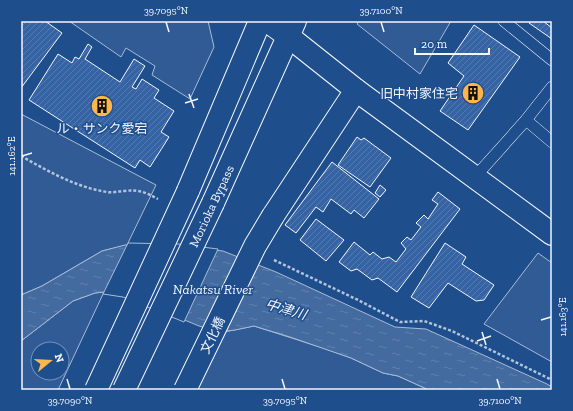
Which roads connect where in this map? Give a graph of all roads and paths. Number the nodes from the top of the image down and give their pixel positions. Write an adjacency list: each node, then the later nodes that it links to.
1 (260, 21): 16 (main road, Morioka Bypass, bridge)
2 (267, 21): 4 (main road)
3 (504, 21): 5 (lane)
4 (291, 28): 7 (main road); 17 (main road, Morioka Bypass, bridge)
5 (552, 60)
6 (552, 87): 8 (lane)
7 (356, 90): 11 (main road); 18 (main road, 文化橋, bridge)
8 (526, 120): 9 (lane); 11 (lane)
9 (552, 142)
10 (21, 156): 12 (path)
11 (475, 177): 13 (main road)
12 (165, 203)
13 (552, 234)
14 (270, 258): 15 (path)
15 (552, 380)
16 (96, 390)
17 (124, 390)
18 (185, 390)

